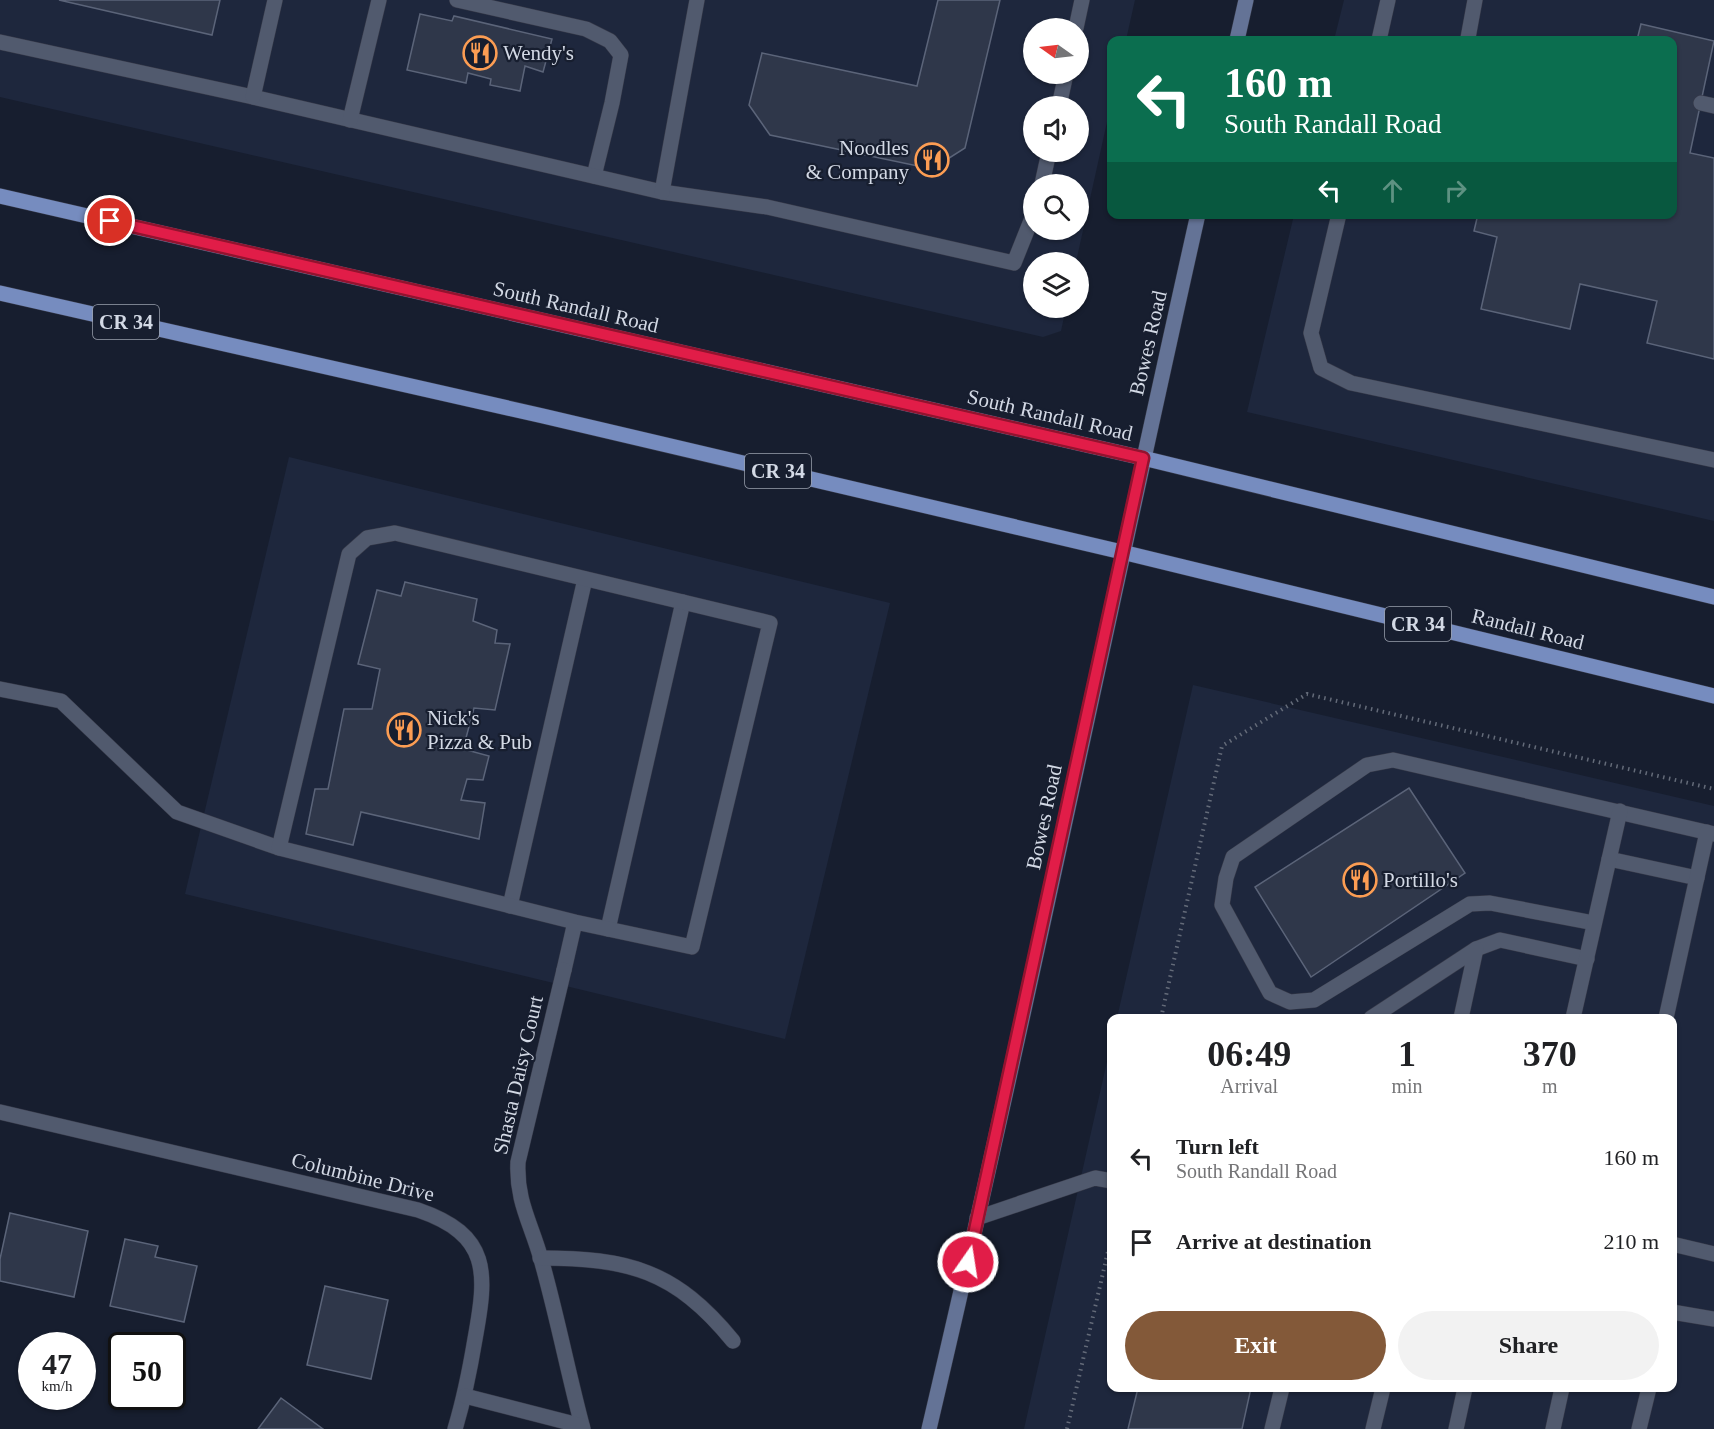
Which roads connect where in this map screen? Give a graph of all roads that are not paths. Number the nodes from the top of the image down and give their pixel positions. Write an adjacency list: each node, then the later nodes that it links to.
1 (275, 0): 14 (street)
2 (379, 0): 15 (street)
3 (457, 0): 16 (street)
4 (697, 0): 17 (street)
5 (1083, 0): 9 (street)
6 (1246, 0): 10 (main road)
7 (1388, 0): 11 (street)
8 (1475, 0): 12 (street)
9 (1078, 18)
10 (1238, 36)
11 (1379, 36)
12 (1468, 36)
13 (0, 42): 14 (street)
14 (253, 97): 15 (street)
15 (350, 120): 16 (street)
16 (594, 176): 17 (street)
17 (662, 192): 21 (street)
18 (0, 196): 23 (main road, South Randall Road)
19 (1197, 219): 23 (main road, Bowes Road)
20 (1338, 219): 24 (street)
21 (1023, 240)
22 (0, 293): 25 (main road, CR 34)
23 (1143, 458): 25 (main road, Bowes Road); 27 (main road)
24 (1714, 460)
25 (1122, 552): 30 (main road, Randall Road / CR 34); 48 (main road, Bowes Road)
26 (585, 579): 28 (street); 33 (street); 36 (street)
27 (1714, 597)
28 (683, 602): 39 (street); 39 (street)
29 (0, 689): 33 (street)
30 (1714, 696)
31 (1620, 812): 32 (street); 34 (street); 38 (street)
32 (1711, 833): 35 (street)
33 (279, 848): 36 (street)
34 (1609, 859): 35 (street); 38 (street)
35 (1698, 878): 45 (street)
36 (510, 906): 37 (street)
37 (575, 922): 39 (street); 51 (street, Shasta Daisy Court)
38 (1594, 923): 41 (street)
39 (608, 929)
40 (1476, 949): 41 (street); 42 (street); 43 (street)
41 (1587, 959): 44 (street)
42 (1377, 1014)
43 (1462, 1014)
44 (1574, 1014)
45 (1667, 1014)
46 (0, 1112): 60 (street, Columbine Drive)
47 (1107, 1179): 48 (street)
48 (977, 1218): 63 (main road, Bowes Road)
49 (1677, 1245): 50 (street)
50 (1714, 1254)
51 (540, 1258): 54 (street); 61 (street, Shasta Daisy Court)
52 (1677, 1313): 53 (street)
53 (1714, 1319)
54 (733, 1341)
55 (1281, 1392): 64 (street)
56 (1382, 1392): 65 (street)
57 (1464, 1392): 66 (street)
58 (1561, 1392): 67 (street)
59 (1648, 1392): 68 (street)
60 (465, 1396): 61 (street); 62 (street, Columbine Drive)
61 (583, 1428)
62 (455, 1429)
63 (929, 1429)
64 (1272, 1429)
65 (1373, 1429)
66 (1456, 1429)
67 (1553, 1429)
68 (1640, 1429)

